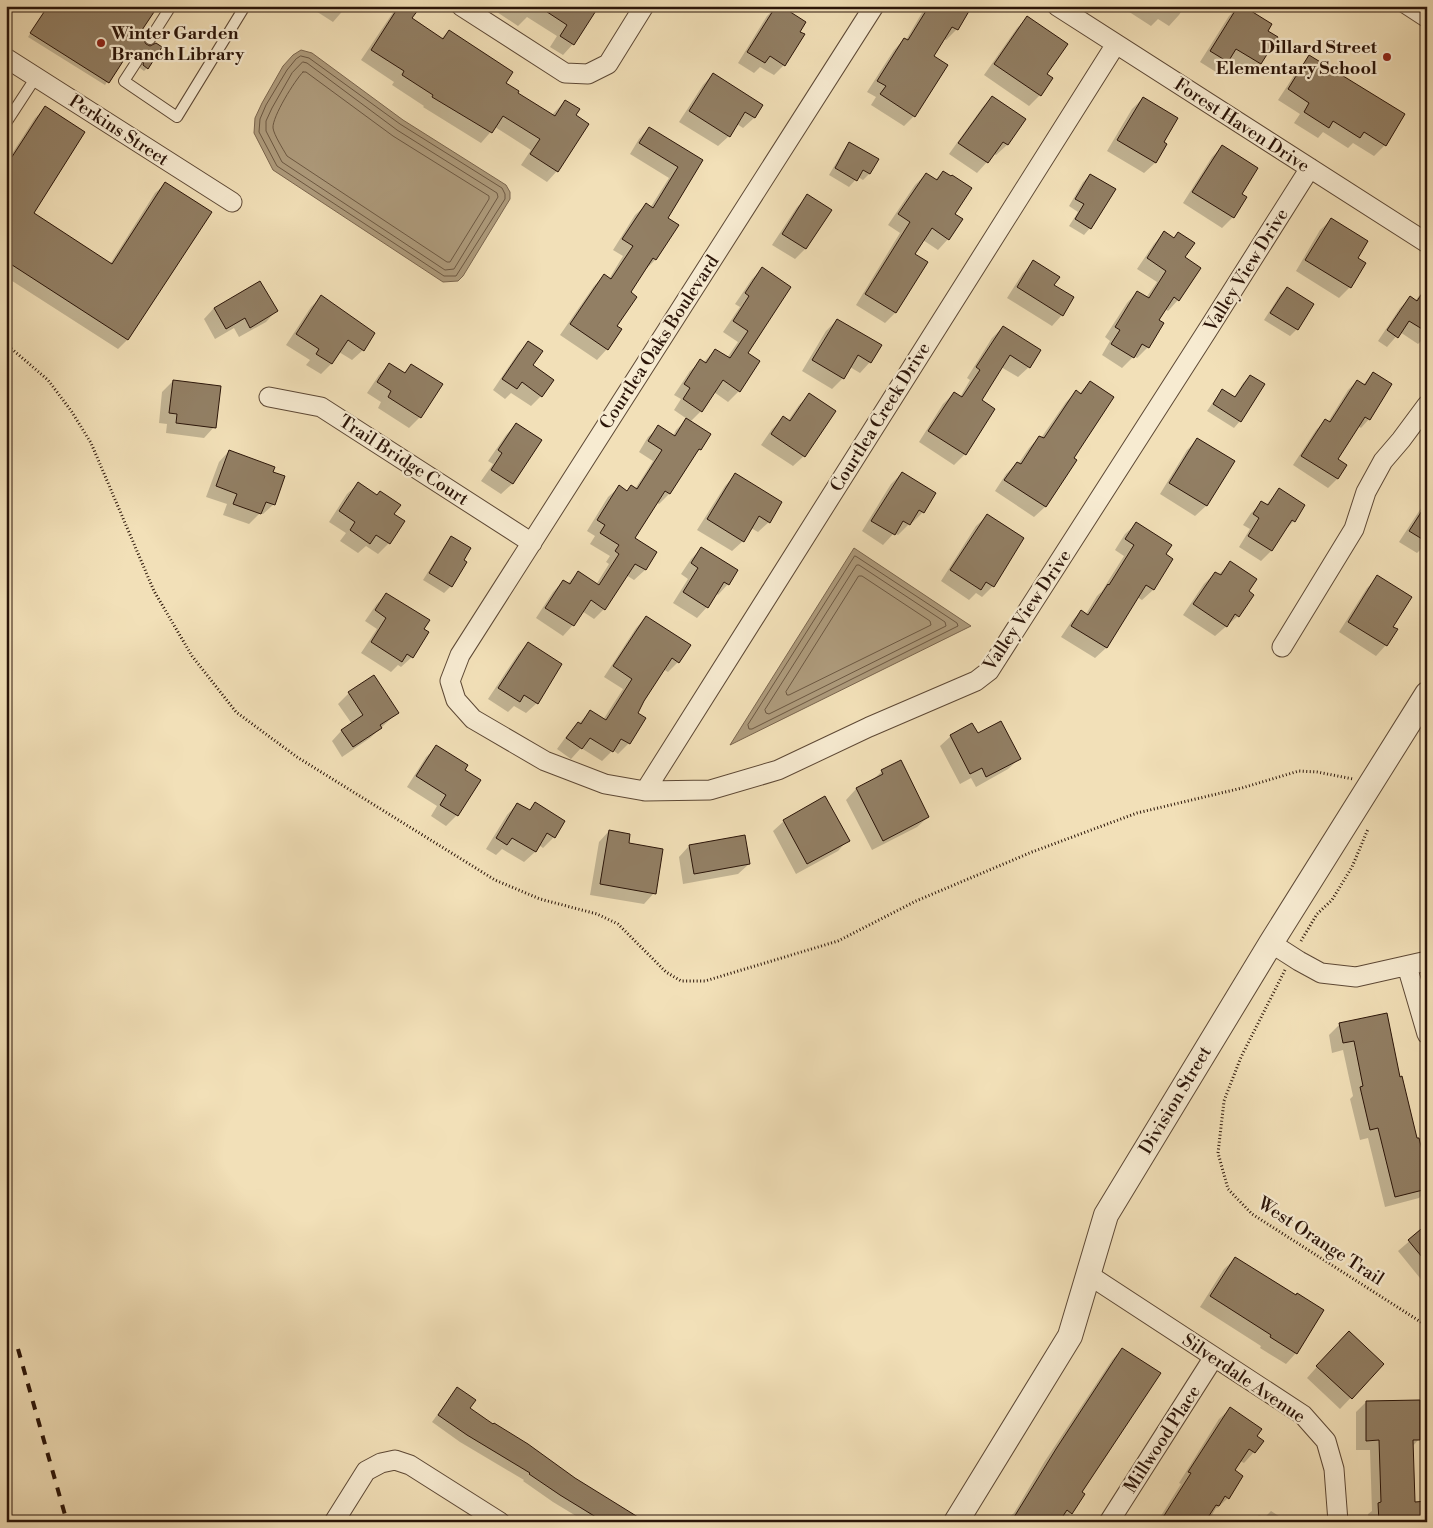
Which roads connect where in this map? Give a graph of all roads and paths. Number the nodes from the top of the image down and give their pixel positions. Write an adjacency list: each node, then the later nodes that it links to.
1 (172, 6): 9 (lane)
2 (245, 6): 12 (lane)
3 (461, 6): 4 (street)
4 (644, 6)
5 (874, 6): 20 (street, Courtlea Oaks Boulevard)
6 (1057, 6): 10 (street, Forest Haven Drive)
7 (1401, 6): 8 (lane)
8 (1427, 23)
9 (150, 39)
10 (1116, 44): 15 (street, Forest Haven Drive); 24 (street, Courtlea Creek Drive)
11 (6, 58): 13 (street, Perkins Street)
12 (137, 61)
13 (36, 76): 14 (lane); 16 (street, Perkins Street)
14 (6, 123)
15 (1310, 168): 17 (street, Forest Haven Drive); 24 (street, Valley View Drive)
16 (232, 202)
17 (1427, 244)
18 (269, 397): 20 (street, Trail Bridge Court)
19 (1427, 405): 21 (street)
20 (532, 543): 22 (street, Courtlea Oaks Boulevard)
21 (1282, 647)
22 (450, 681): 24 (street, Valley View Drive)
23 (1427, 694): 27 (street, Division Street)
24 (645, 790)
25 (1370, 825): 26 (path)
26 (1300, 942)
27 (1271, 943): 29 (street); 32 (street, Division Street)
28 (1427, 961): 29 (street)
29 (1407, 966): 31 (street)
30 (1286, 967): 33 (path, West Orange Trail)
31 (1427, 1034)
32 (1089, 1275): 34 (street, Silverdale Avenue); 37 (street, Division Street)
33 (1427, 1326)
34 (1214, 1357): 38 (street, Millwood Place); 39 (street, Silverdale Avenue)
35 (334, 1522): 36 (street)
36 (500, 1522)
37 (956, 1522)
38 (1109, 1522)
39 (1338, 1522)

